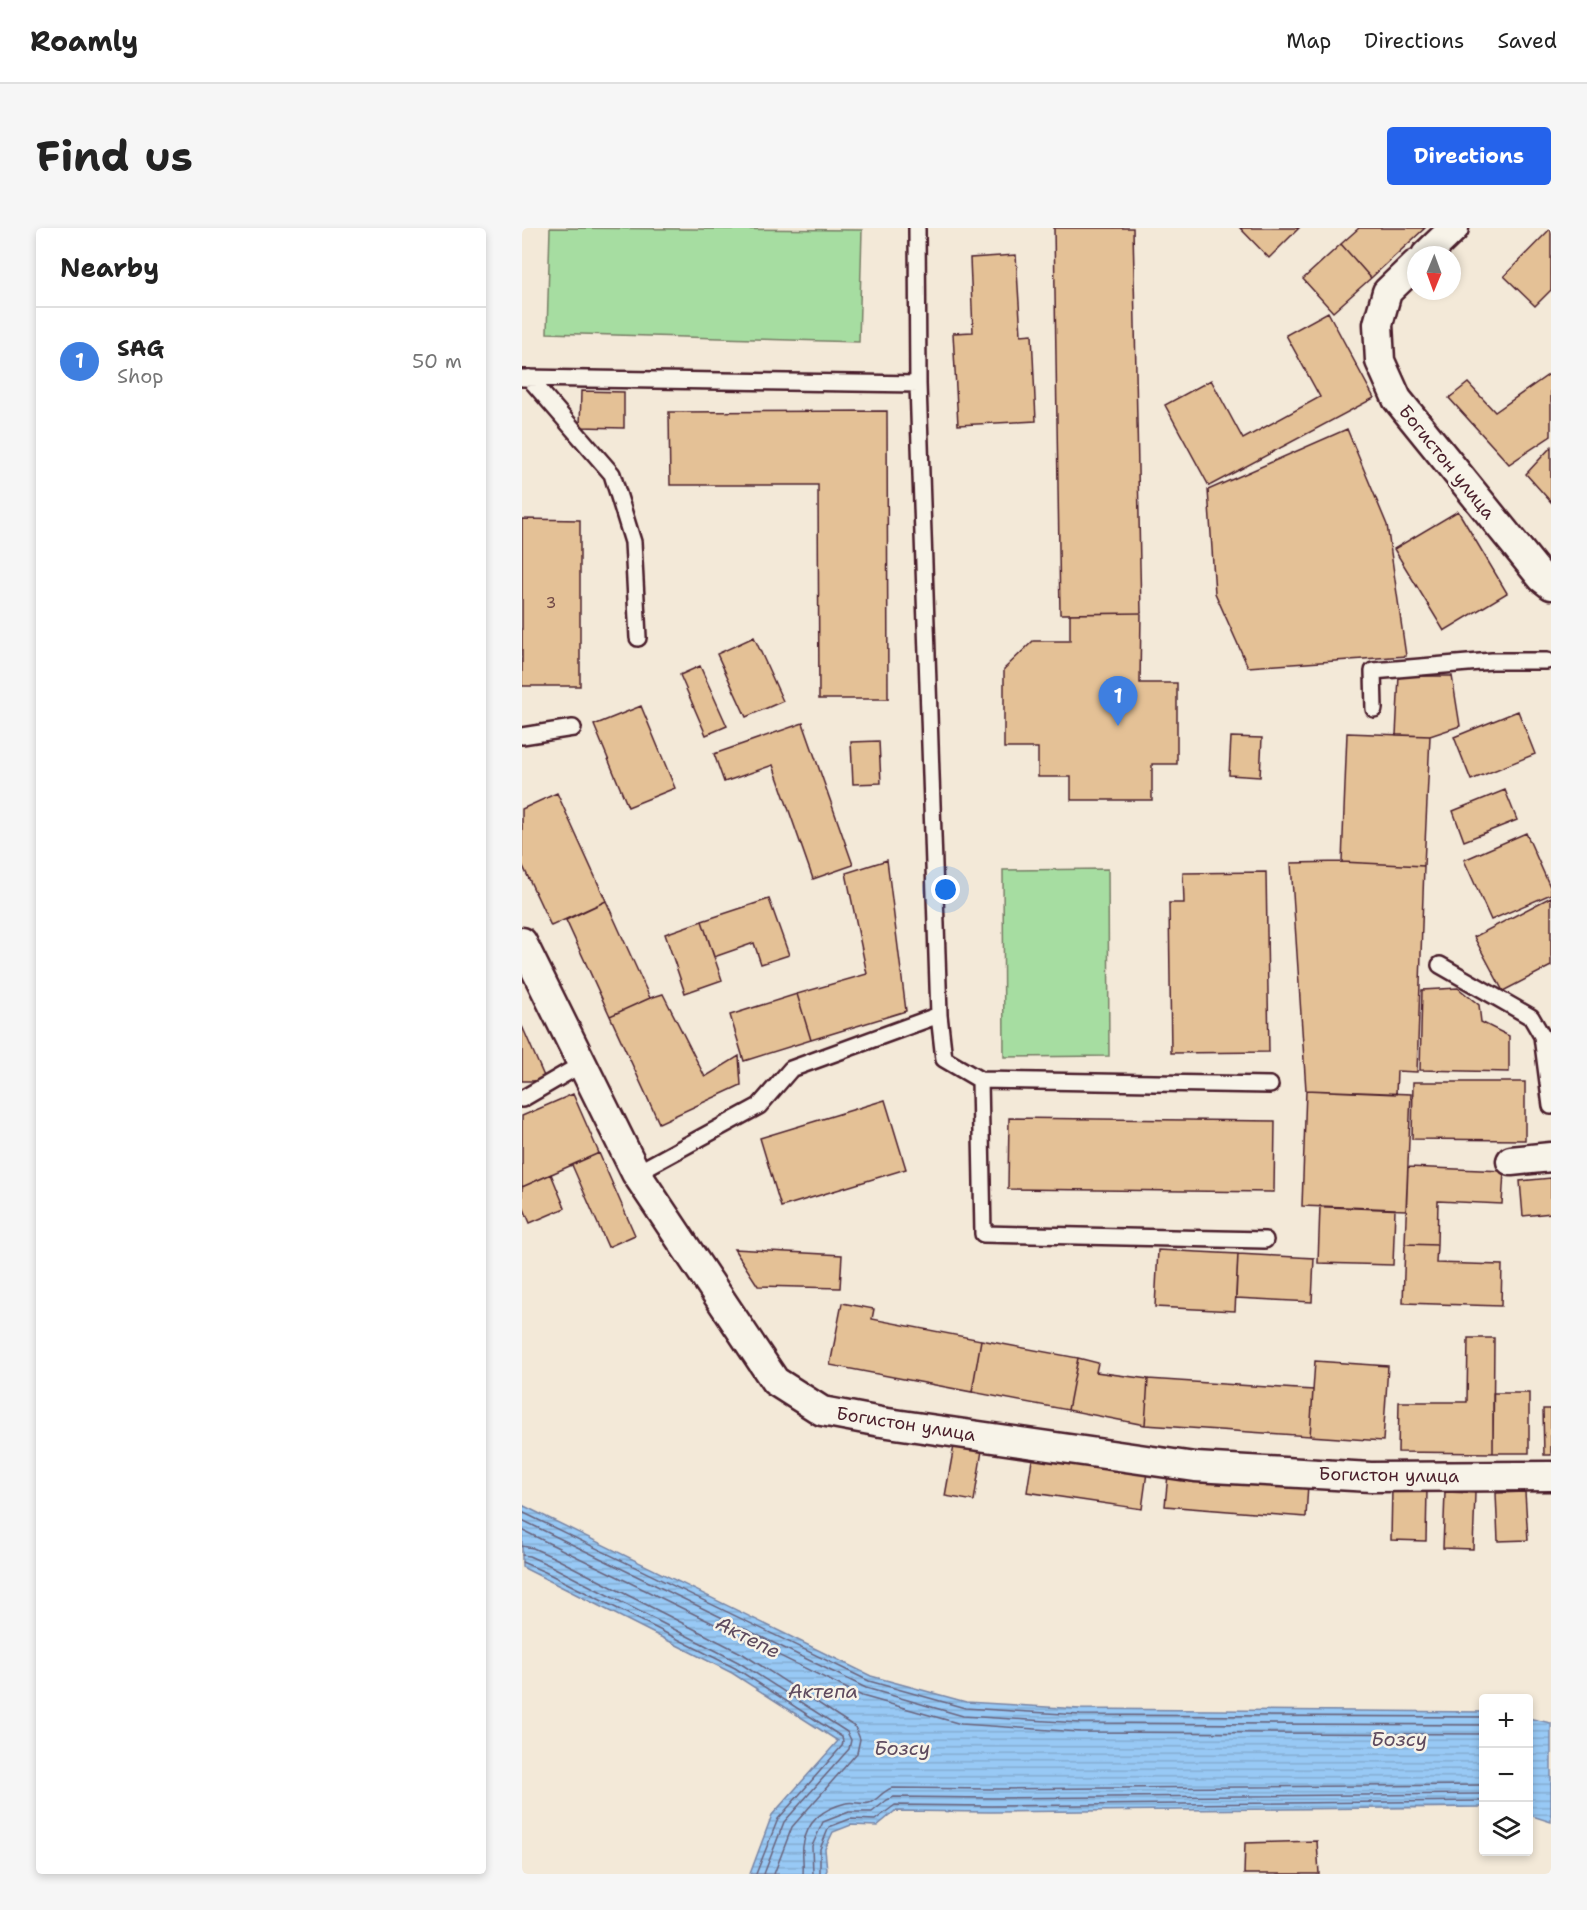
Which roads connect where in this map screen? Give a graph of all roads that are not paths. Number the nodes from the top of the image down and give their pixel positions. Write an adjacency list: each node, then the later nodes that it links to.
1 (917, 228): 6 (lane)
2 (1454, 228): 3 (street)
3 (1435, 246)
4 (1407, 273): 7 (street, Богистон улица)
5 (526, 378): 6 (lane); 8 (lane)
6 (918, 384): 15 (lane)
7 (1551, 585)
8 (638, 638)
9 (1550, 664): 10 (lane)
10 (1374, 710)
11 (573, 728): 12 (lane)
12 (522, 736)
13 (522, 942): 16 (street, Богистон улица)
14 (1440, 965): 20 (lane)
15 (939, 1015): 17 (lane); 23 (lane)
16 (582, 1064): 19 (lane); 23 (street, Богистон улица)
17 (980, 1080): 18 (lane); 24 (lane)
18 (1270, 1085)
19 (522, 1099)
20 (1551, 1106)
21 (1551, 1157): 22 (street)
22 (1511, 1161)
23 (636, 1173): 25 (street, Богистон улица)
24 (1265, 1240)
25 (1551, 1476)

